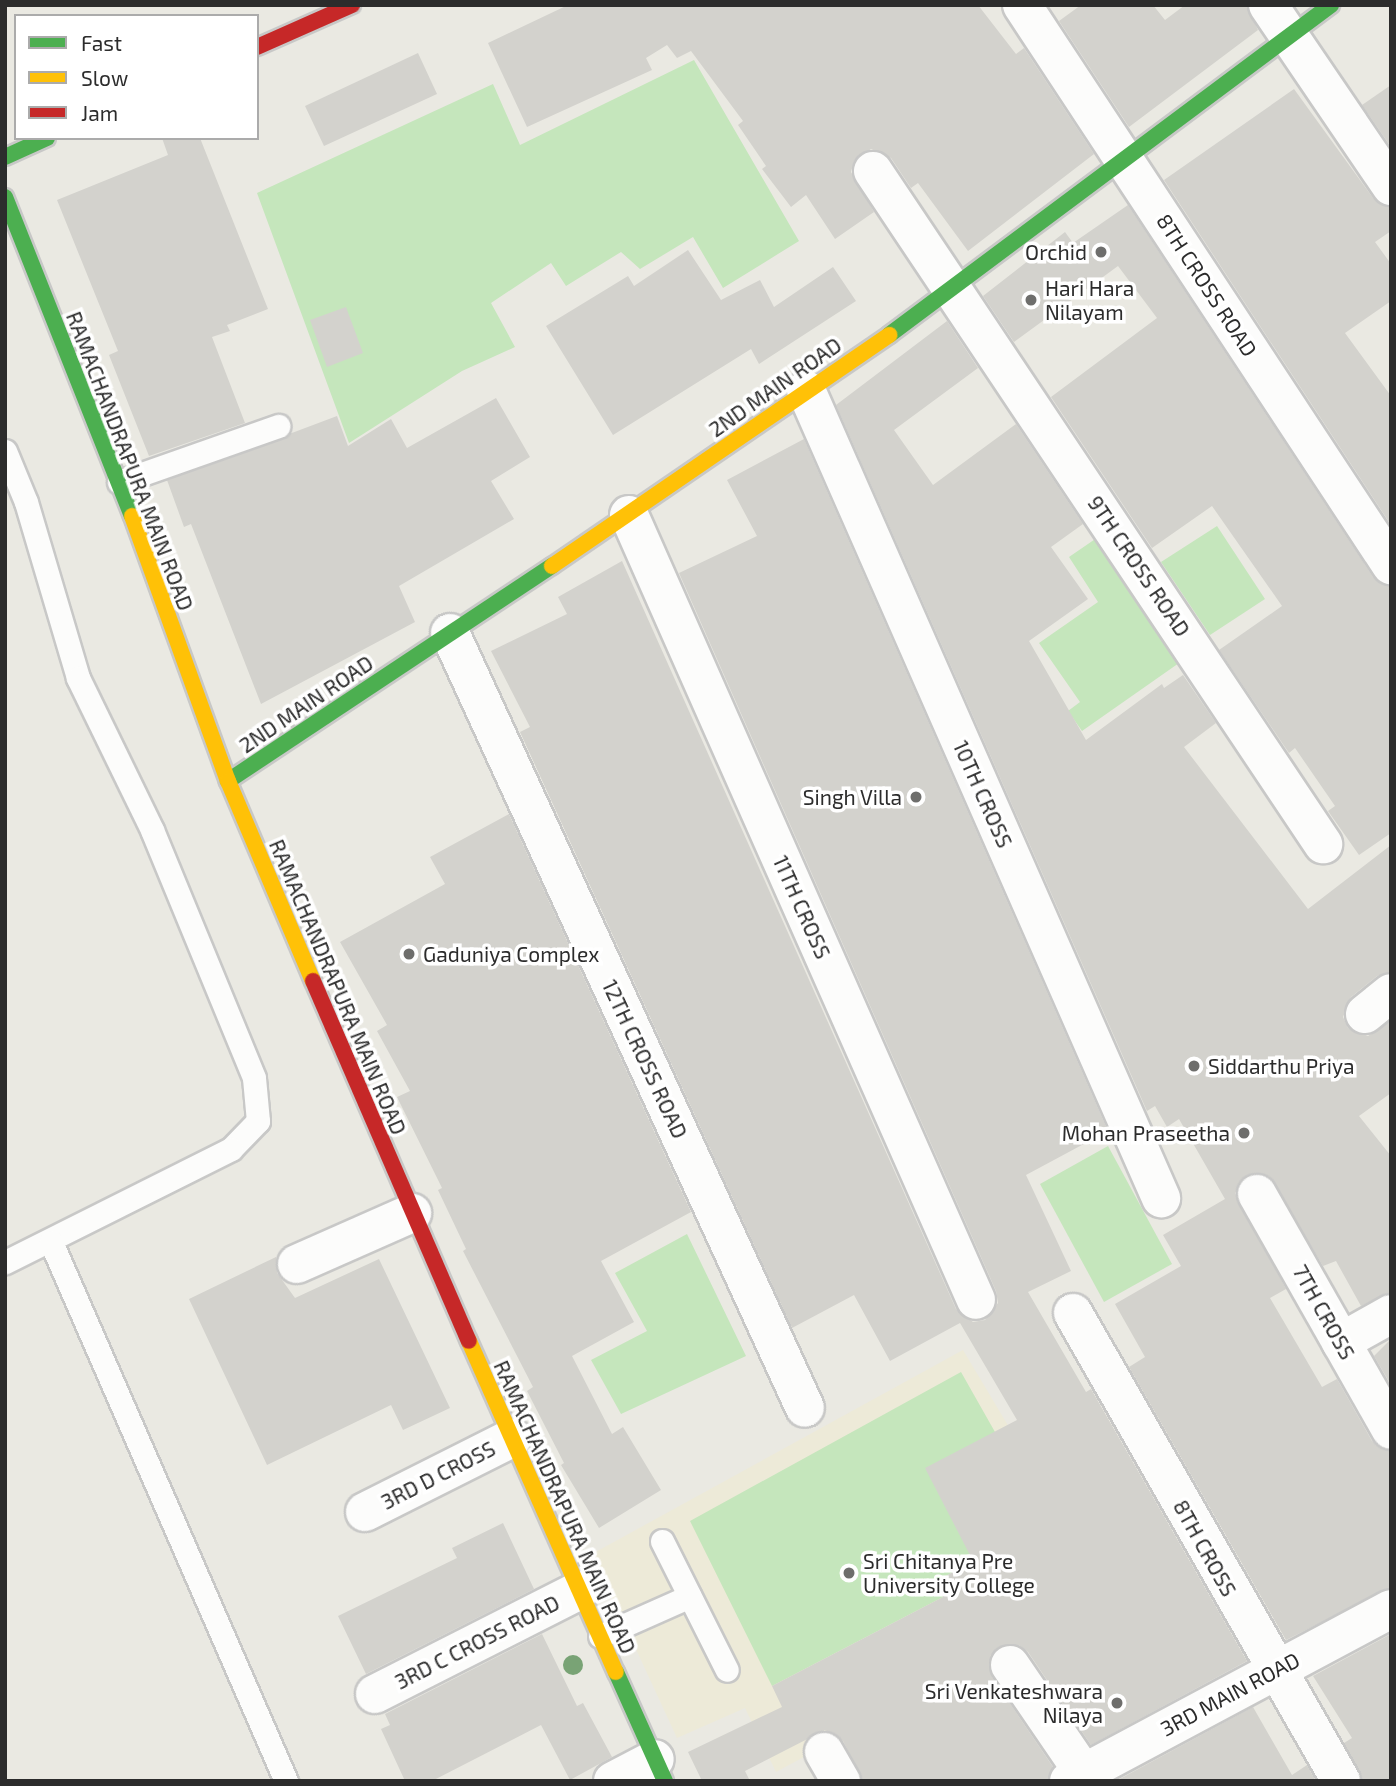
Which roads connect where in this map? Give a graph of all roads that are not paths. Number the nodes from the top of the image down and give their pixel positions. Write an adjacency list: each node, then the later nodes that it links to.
1 (352, 5): 5 (street)
2 (1022, 5): 8 (street, 8TH CROSS ROAD)
3 (1331, 5): 4 (street, 2ND MAIN ROAD)
4 (1279, 20): 8 (street, 2ND MAIN ROAD); 10 (street)
5 (259, 46)
6 (43, 140): 7 (street)
7 (5, 157)
8 (1126, 162): 12 (street, 2ND MAIN ROAD); 18 (street, 8TH CROSS ROAD)
9 (873, 171): 12 (street, 9TH CROSS ROAD)
10 (1391, 186)
11 (5, 197): 16 (street, RAMACHANDRAPURA MAIN ROAD)
12 (954, 289): 13 (street, 2ND MAIN ROAD); 21 (street, 9TH CROSS ROAD)
13 (806, 390): 17 (street, 2ND MAIN ROAD); 23 (street, 10TH CROSS)
14 (278, 426): 16 (lane)
15 (5, 451): 25 (lane)
16 (118, 482): 20 (street, RAMACHANDRAPURA MAIN ROAD)
17 (629, 514): 19 (street, 2ND MAIN ROAD); 28 (street, 11TH CROSS)
18 (1391, 565)
19 (450, 633): 20 (street, 2ND MAIN ROAD); 32 (street, 12TH CROSS ROAD)
20 (228, 781): 24 (street, RAMACHANDRAPURA MAIN ROAD)
21 (1323, 844)
22 (1257, 1194): 31 (street, 7TH CROSS)
23 (1161, 1198)
24 (412, 1213): 27 (street); 34 (street, RAMACHANDRAPURA MAIN ROAD)
25 (51, 1242): 26 (lane); 47 (lane)
26 (5, 1262)
27 (297, 1264)
28 (976, 1300)
29 (1073, 1313): 42 (street, 8TH CROSS)
30 (1391, 1314): 31 (street)
31 (1341, 1342): 33 (street, 7TH CROSS)
32 (805, 1408)
33 (1391, 1430)
34 (512, 1438): 35 (street, 3RD D CROSS); 37 (street, RAMACHANDRAPURA MAIN ROAD)
35 (365, 1512)
36 (662, 1541): 38 (lane)
37 (580, 1590): 40 (street, RAMACHANDRAPURA MAIN ROAD); 44 (street, 3RD C CROSS ROAD)
38 (690, 1596): 40 (lane); 43 (lane)
39 (1391, 1609): 42 (street, 3RD MAIN ROAD)
40 (600, 1636): 45 (street, RAMACHANDRAPURA MAIN ROAD)
41 (1010, 1665): 46 (street)
42 (1274, 1669): 46 (street, 3RD MAIN ROAD); 49 (street, 8TH CROSS)
43 (727, 1670)
44 (375, 1694)
45 (660, 1770): 48 (street)
46 (1081, 1778)
47 (286, 1781)
48 (613, 1781)
49 (1341, 1781)

